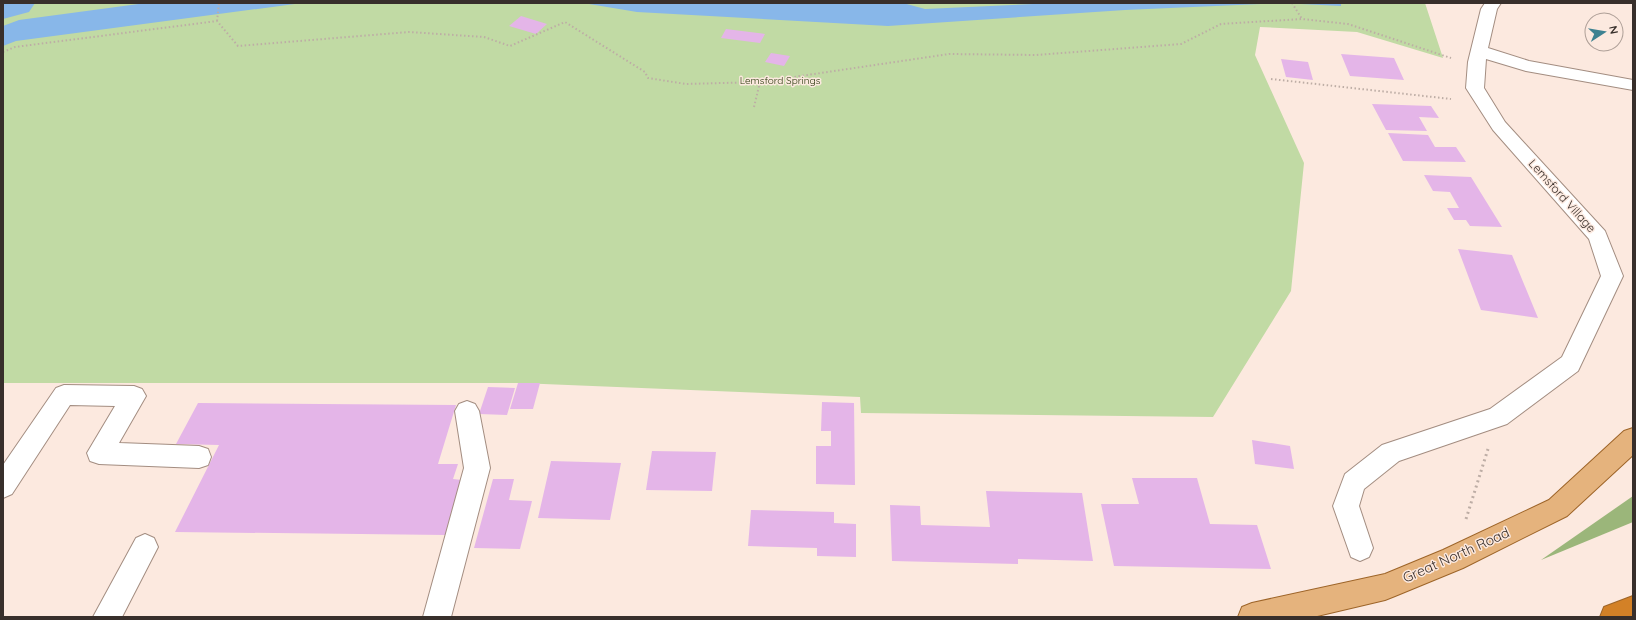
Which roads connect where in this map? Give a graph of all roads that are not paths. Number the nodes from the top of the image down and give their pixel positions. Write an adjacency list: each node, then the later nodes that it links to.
1 (1493, 3): 2 (street, Lemsford Village)
2 (1478, 57): 3 (street); 9 (street, Lemsford Village)
3 (1633, 86)
4 (467, 411): 12 (street)
5 (1633, 439): 13 (main road, Great North Road)
6 (199, 457): 7 (street)
7 (3, 486)
8 (145, 547): 11 (street)
9 (1360, 548)
10 (1633, 610): 14 (highway)
11 (107, 617)
12 (437, 617)
13 (1252, 617)
14 (1614, 617)

